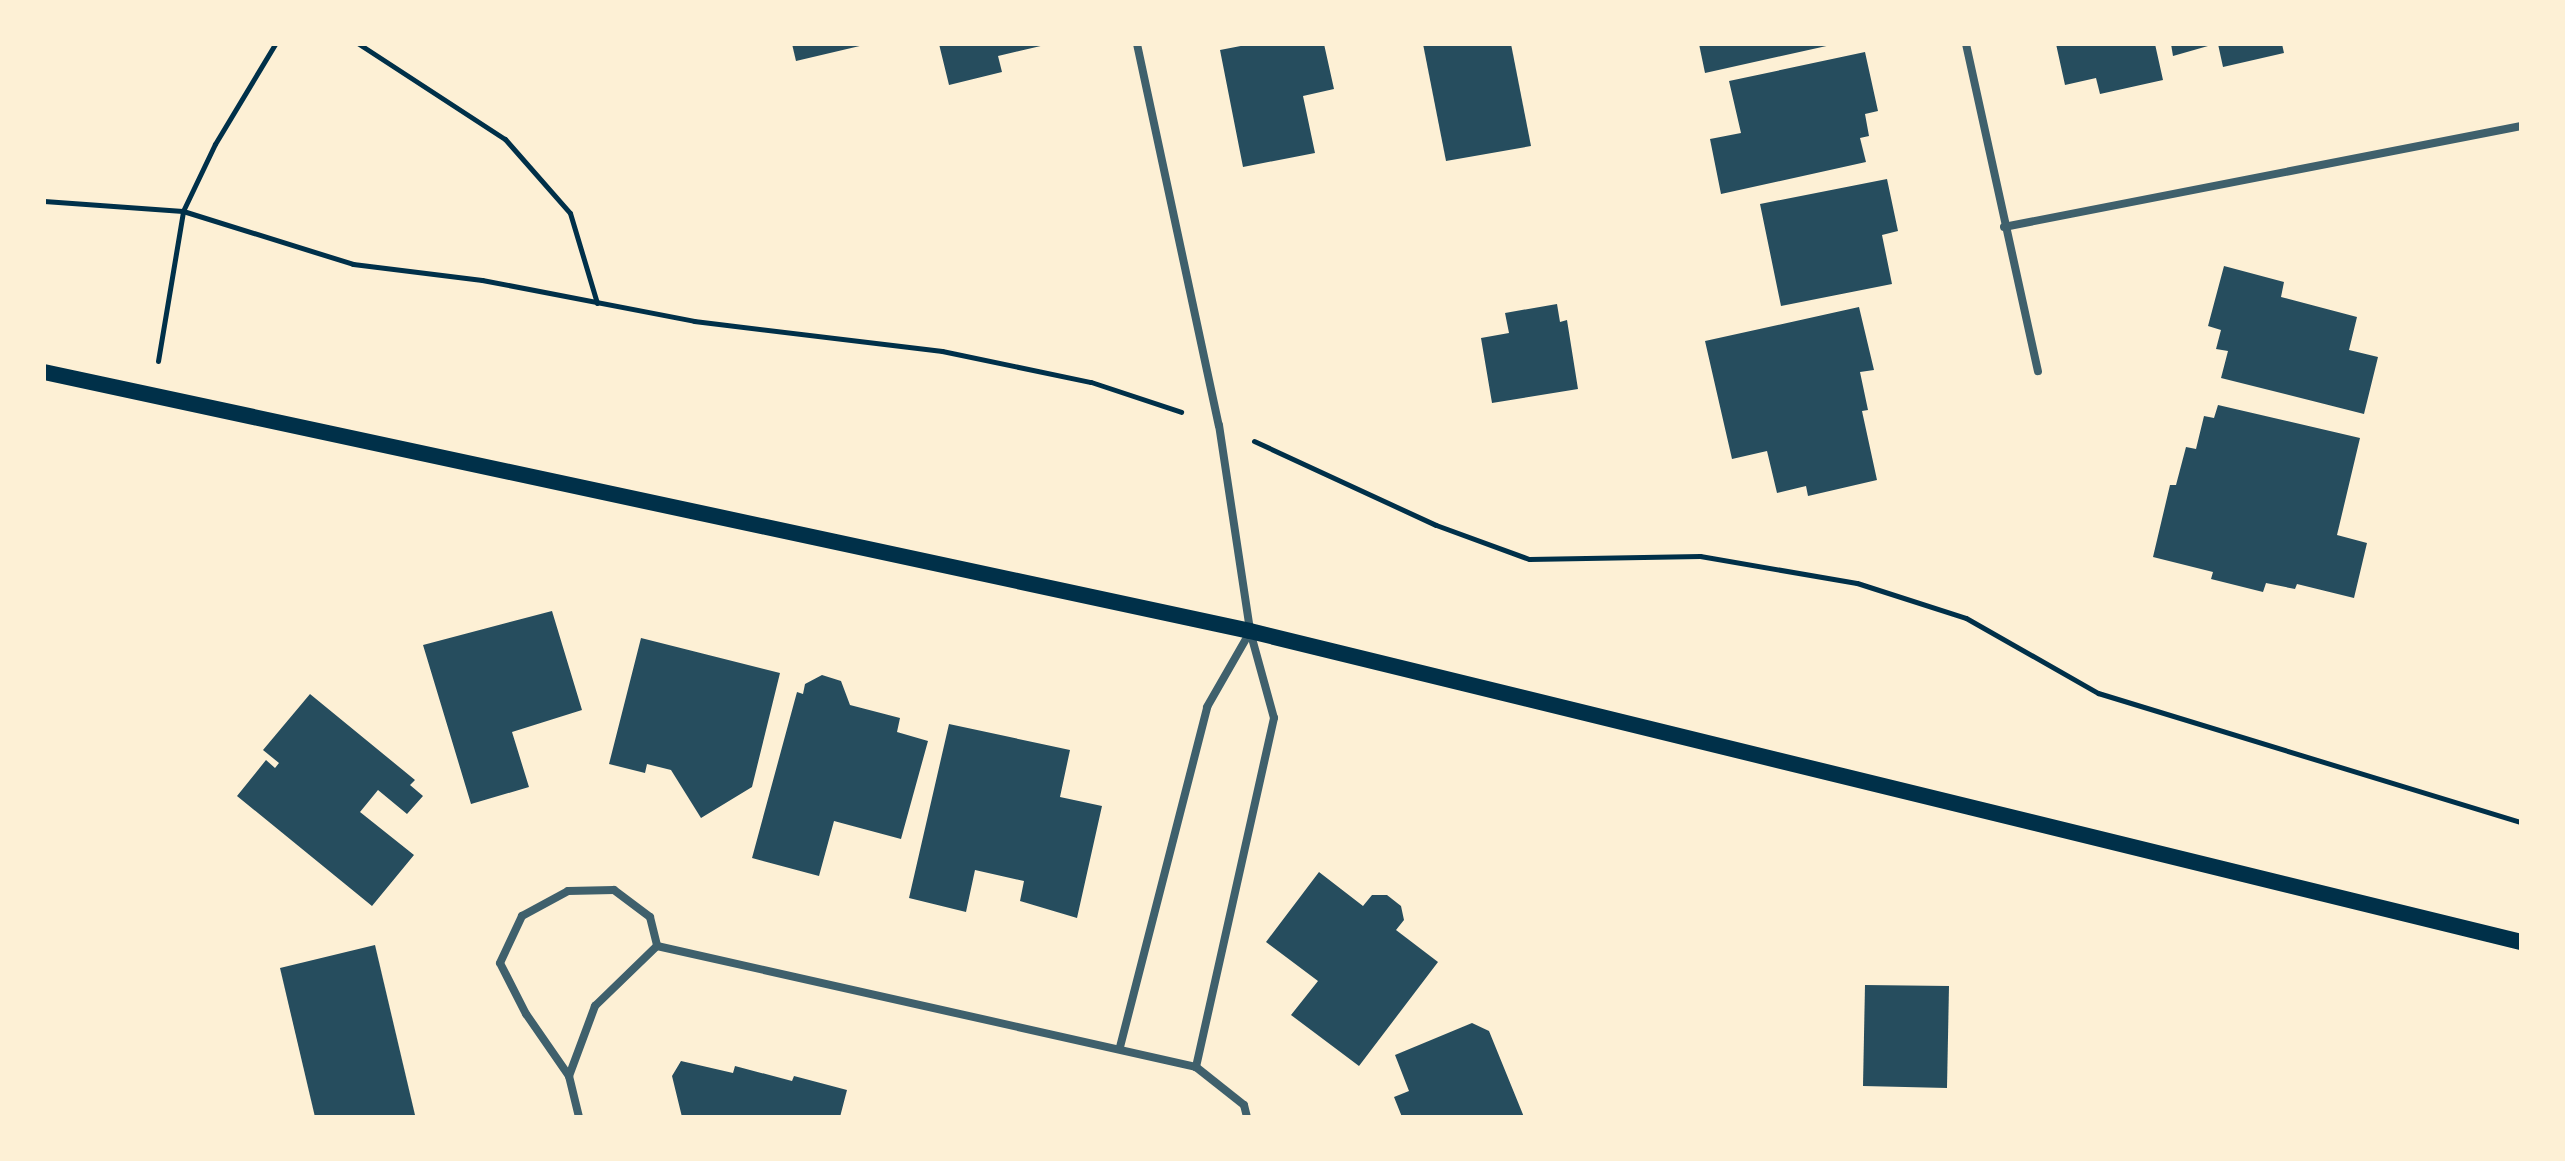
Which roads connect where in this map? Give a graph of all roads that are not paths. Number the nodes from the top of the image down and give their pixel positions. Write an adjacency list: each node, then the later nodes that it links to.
1 (1137, 44): 7 (street)
2 (1966, 44): 4 (street)
3 (2521, 126): 4 (street)
4 (2004, 227): 5 (street)
5 (2038, 371)
6 (44, 372): 7 (main road)
7 (1250, 631): 8 (main road); 10 (street); 11 (street)
8 (2521, 942)
9 (657, 946): 10 (street); 12 (street); 12 (street)
10 (1120, 1047): 11 (street)
11 (1196, 1067): 14 (street)
12 (569, 1076): 13 (street)
13 (579, 1117)
14 (1247, 1117)

